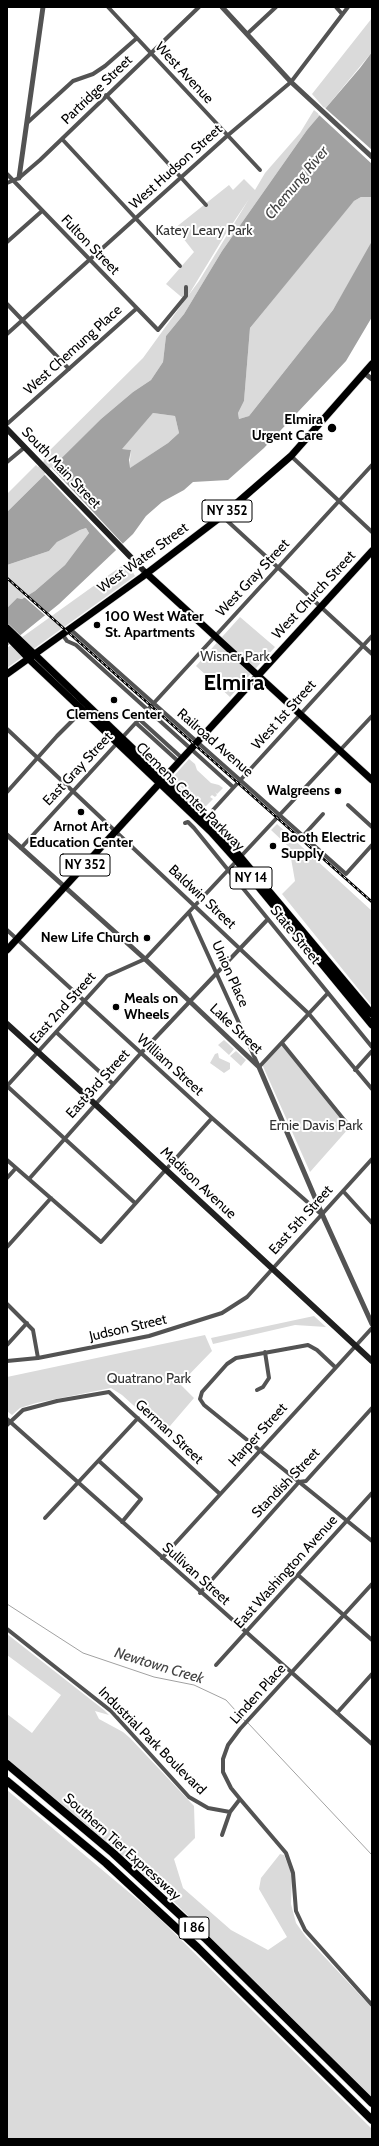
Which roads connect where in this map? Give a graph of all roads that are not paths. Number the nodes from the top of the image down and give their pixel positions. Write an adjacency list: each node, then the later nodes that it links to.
1 (43, 7): 14 (street)
2 (199, 7): 11 (street, Partridge Street)
3 (222, 7): 9 (street)
4 (276, 7): 9 (street)
5 (336, 7): 8 (street)
6 (348, 7): 8 (street, West Hudson Street)
7 (111, 8): 10 (street, West Avenue)
8 (342, 14): 12 (street, West Hudson Street)
9 (247, 34): 12 (street)
10 (136, 38): 11 (street, West Avenue); 14 (street)
11 (151, 53): 13 (street, Partridge Street); 15 (street, West Avenue)
12 (290, 82): 15 (street, West Hudson Street); 17 (street)
13 (106, 95): 16 (street, Partridge Street); 20 (street)
14 (26, 124): 21 (street)
15 (227, 136): 18 (street, West Avenue); 20 (street, West Hudson Street)
16 (62, 139): 21 (street, Partridge Street); 25 (street)
17 (372, 157)
18 (260, 170)
19 (7, 174): 21 (street, Fulton Street)
20 (181, 178): 23 (street); 25 (street, West Hudson Street)
21 (16, 180): 22 (street, Partridge Street); 24 (street, Fulton Street)
22 (7, 183)
23 (206, 204)
24 (42, 211): 26 (street); 27 (street, Fulton Street)
25 (135, 218): 27 (street, West Hudson Street); 28 (street)
26 (7, 242)
27 (89, 261): 31 (street, Fulton Street); 32 (street, West Hudson Street)
28 (180, 266)
29 (186, 287): 31 (street, Fulton Street)
30 (7, 304): 32 (street)
31 (136, 309): 35 (street, West Chemung Place)
32 (22, 320): 33 (street, West Hudson Street); 35 (street)
33 (7, 334)
34 (372, 364): 36 (main road, West Water Street / NY 352)
35 (69, 369): 38 (street, West Chemung Place)
36 (364, 373): 37 (street); 41 (main road, West Water Street / NY 352)
37 (372, 380)
38 (7, 424)
39 (7, 429): 40 (main road, South Main Street)
40 (25, 447): 42 (street); 49 (main road, South Main Street)
41 (291, 456): 44 (street); 45 (main road, West Water Street / NY 352)
42 (7, 462)
43 (372, 465): 44 (street, West Gray Street)
44 (339, 501): 46 (street); 48 (street, West Gray Street)
45 (222, 516): 48 (street); 49 (main road, West Water Street / NY 352)
46 (372, 532)
47 (372, 551): 50 (main road, West Church Street / NY 352)
48 (278, 568): 50 (street); 55 (street, West Gray Street)
49 (146, 574): 52 (main road, West Water Street / NY 352); 55 (main road)
50 (320, 607): 57 (street); 63 (main road, West Church Street / NY 352)
51 (7, 628): 58 (main road, Clemens Center Parkway / NY 14)
52 (69, 628): 53 (main road, West Water Street / NY 352); 62 (street, Railroad Avenue)
53 (62, 634): 60 (main road, NY 352); 64 (street)
54 (7, 636): 58 (main road, Clemens Center Parkway / NY 14)
55 (215, 636): 63 (main road); 65 (street, West Gray Street)
56 (372, 636): 57 (street, West 1st Street)
57 (363, 646): 59 (street); 67 (street, West 1st Street)
58 (23, 649): 60 (main road, Clemens Center Parkway / NY 14)
59 (372, 654)
60 (31, 657): 61 (main road, NY 352); 66 (main road, Clemens Center Parkway / NY 14); 71 (main road, Clemens Center Parkway / NY 14)
61 (7, 674)
62 (119, 674): 64 (street); 65 (street, Railroad Avenue)
63 (258, 676): 67 (main road); 72 (main road, West Church Street / NY 352)
64 (114, 679): 65 (street)
65 (151, 706): 69 (street, East Gray Street); 72 (street, Railroad Avenue); 73 (street, Railroad Avenue)
66 (84, 711): 71 (main road, Clemens Center Parkway / NY 14); 75 (street)
67 (300, 714): 74 (main road); 78 (street, West 1st Street)
68 (372, 716): 74 (street, East 2nd Street)
69 (137, 721): 71 (street, East Gray Street); 76 (street)
70 (7, 729): 75 (street, Baldwin Street)
71 (120, 740): 77 (main road, Clemens Center Parkway / NY 14); 81 (street, East Gray Street)
72 (198, 741): 73 (main road, West Church Street / NY 352); 78 (street, Railroad Avenue)
73 (192, 748): 76 (main road, West Church Street / NY 352); 80 (street, Railroad Avenue)
74 (340, 752): 79 (main road); 86 (street, East 2nd Street)
75 (38, 757): 81 (street, Baldwin Street); 82 (street)
76 (181, 760): 77 (main road, West Church Street / NY 352)
77 (162, 780): 89 (main road, NY 352); 94 (main road, Clemens Center Parkway / NY 14)
78 (240, 780): 80 (street, West 1st Street); 86 (street, Railroad Avenue)
79 (372, 780)
80 (233, 787): 84 (street, West 1st Street)
81 (73, 791): 89 (street, Baldwin Street); 93 (street, East Gray Street)
82 (7, 792)
83 (348, 805): 88 (street)
84 (213, 810)
85 (323, 814): 91 (street)
86 (280, 815): 91 (street, Railroad Avenue); 94 (street, East 2nd Street)
87 (185, 823): 95 (street, State Street)
88 (372, 827)
89 (115, 831): 96 (main road, NY 352); 97 (street, Baldwin Street)
90 (7, 835): 93 (street, Lake Street)
91 (303, 836): 92 (street, Railroad Avenue)
92 (372, 845)
93 (21, 848): 96 (street, Lake Street)
94 (239, 859): 95 (street, East 2nd Street); 110 (main road, Clemens Center Parkway / NY 14); 112 (main road, Clemens Center Parkway / NY 14)
95 (228, 871): 97 (street, East 2nd Street); 99 (street, State Street)
96 (65, 887): 101 (main road, NY 352); 104 (street, Lake Street)
97 (195, 906): 98 (street, East 2nd Street); 102 (street, Baldwin Street)
98 (189, 913): 104 (street, East 2nd Street); 105 (street, Union Place)
99 (268, 919): 102 (street, East 3rd Street); 106 (street, State Street)
100 (7, 930): 101 (street, William Street)
101 (17, 940): 103 (main road, NY 352); 107 (street, William Street)
102 (240, 948): 105 (street, East 3rd Street); 109 (street, Baldwin Street)
103 (7, 950)
104 (145, 959): 107 (street, East 2nd Street); 108 (street, Lake Street)
105 (216, 973): 108 (street, East 3rd Street); 119 (street, Union Place)
106 (328, 993): 109 (street); 115 (street, State Street)
107 (84, 1001): 113 (street, East 2nd Street); 118 (street, William Street)
108 (190, 1002): 118 (street, East 3rd Street); 119 (street, Lake Street)
109 (309, 1014): 114 (street); 120 (street, Baldwin Street)
110 (372, 1014)
111 (7, 1024): 116 (main road, Madison Avenue)
112 (372, 1025)
113 (56, 1032): 116 (street, East 2nd Street); 121 (street)
114 (282, 1043): 119 (street); 126 (street)
115 (372, 1047)
116 (37, 1052): 122 (street, East 2nd Street); 124 (main road, Madison Avenue)
117 (372, 1052): 120 (street)
118 (141, 1053): 121 (street, East 3rd Street); 125 (street, William Street)
119 (259, 1067): 137 (street, Lake Street)
120 (356, 1070): 123 (street, Baldwin Street)
121 (112, 1084): 124 (street, East 3rd Street)
122 (7, 1086): 127 (street)
123 (372, 1089)
124 (95, 1104): 127 (street, East 3rd Street); 131 (main road, Madison Avenue)
125 (212, 1118): 131 (street); 137 (street, William Street)
126 (350, 1126)
127 (65, 1138): 133 (street, East 3rd Street); 136 (street)
128 (372, 1159): 134 (street, East 5th Street)
129 (7, 1160): 130 (street)
130 (16, 1168): 132 (street); 133 (street)
131 (165, 1169): 136 (street); 140 (main road, Madison Avenue)
132 (7, 1178)
133 (29, 1179): 135 (street)
134 (343, 1191): 137 (street, East 5th Street); 138 (street)
135 (51, 1198): 136 (street); 139 (street)
136 (135, 1203)
137 (322, 1214): 140 (street, East 5th Street); 144 (street, Lake Street)
138 (372, 1223)
139 (7, 1247)
140 (272, 1268): 141 (street, East 5th Street); 147 (main road, Madison Avenue)
141 (247, 1297): 149 (street, Judson Street)
142 (7, 1304): 143 (street)
143 (27, 1322): 146 (street); 149 (street)
144 (372, 1324)
145 (372, 1328): 147 (street, Harper Street)
146 (7, 1345)
147 (355, 1346): 151 (main road, Madison Avenue); 152 (street, Harper Street)
148 (265, 1352): 152 (street); 153 (street); 157 (street)
149 (38, 1358): 150 (street, Judson Street)
150 (7, 1361)
151 (372, 1361)
152 (335, 1367): 157 (street, Harper Street)
153 (257, 1390)
154 (372, 1408): 159 (street, Standish Street)
155 (138, 1418): 156 (street, German Street); 158 (street); 162 (street, German Street)
156 (8, 1422): 160 (street, Sullivan Street)
157 (260, 1450): 159 (street); 162 (street, Harper Street)
158 (99, 1461): 160 (street); 164 (street)
159 (299, 1482): 165 (street); 170 (street, Standish Street)
160 (78, 1483): 163 (street); 164 (street, Sullivan Street)
161 (372, 1493): 165 (street, East Washington Avenue)
162 (220, 1494): 167 (street, Harper Street)
163 (46, 1518)
164 (122, 1522): 167 (street, Sullivan Street)
165 (346, 1522): 166 (street); 168 (street, East Washington Avenue)
166 (372, 1541)
167 (162, 1558): 170 (street, Sullivan Street)
168 (298, 1575): 171 (street); 173 (street, East Washington Avenue)
169 (372, 1584): 171 (street, Linden Place)
170 (200, 1592): 173 (street, Sullivan Street)
171 (344, 1616): 174 (street); 176 (street, Linden Place)
172 (7, 1629): 183 (street, Industrial Park Boulevard)
173 (245, 1632): 175 (street, East Washington Avenue); 176 (street, Sullivan Street)
174 (372, 1640)
175 (216, 1665)
176 (291, 1673): 178 (street, Sullivan Street); 182 (street, Linden Place)
177 (372, 1674): 178 (street)
178 (337, 1714): 179 (street, Sullivan Street)
179 (372, 1744)
180 (7, 1764): 186 (highway, Southern Tier Expressway / I 86)
181 (7, 1781): 187 (highway, Southern Tier Expressway / I 86)
182 (240, 1799): 183 (street); 185 (street)
183 (230, 1812): 184 (street)
184 (222, 1835)
185 (372, 2005)
186 (372, 2103)
187 (372, 2120)

